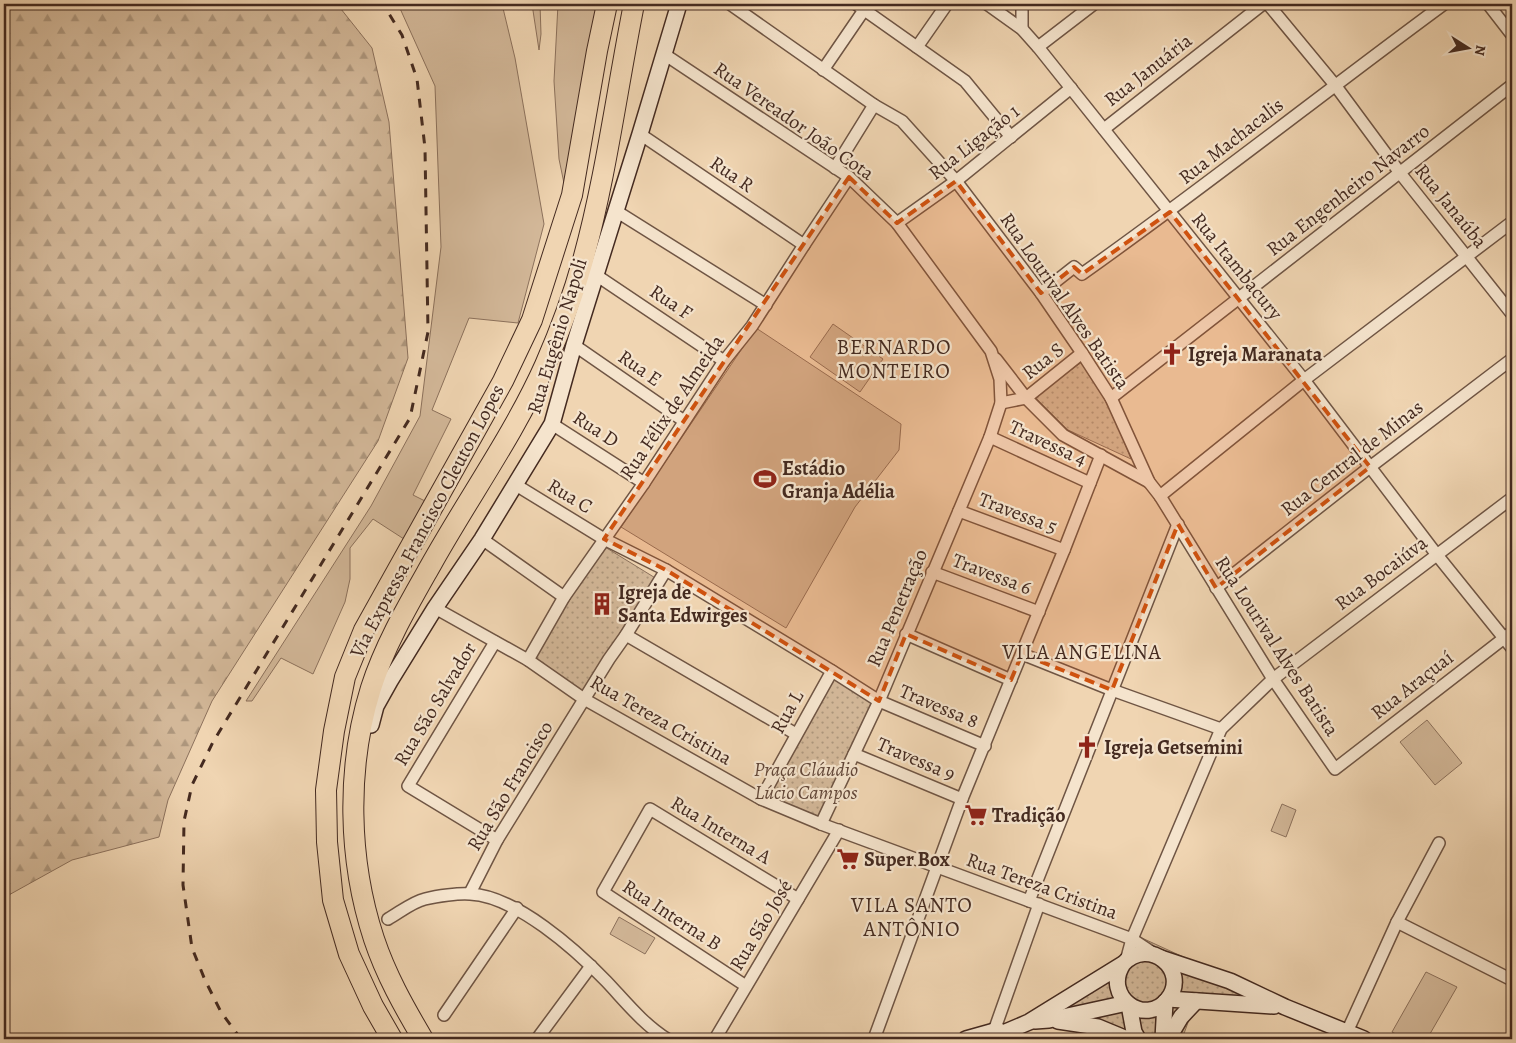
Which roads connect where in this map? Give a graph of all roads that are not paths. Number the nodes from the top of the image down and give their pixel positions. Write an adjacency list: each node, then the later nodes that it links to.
1 (607, 4): 124 (highway, Via Expressa Francisco Cleuton Lopes)
2 (634, 4): 92 (highway, Via Expressa Francisco Cleuton Lopes)
3 (679, 4): 18 (street, Rua Eugênio Napoli)
4 (730, 4): 19 (street, Rua Lourival Alves Batista)
5 (948, 4): 16 (street)
6 (987, 4): 14 (street, Rua Itambacury)
7 (1022, 4): 14 (street)
8 (1094, 4): 17 (street)
9 (1263, 4): 24 (street, Rua Januária)
10 (1268, 4): 20 (street, Rua Janaúba)
11 (1444, 4): 20 (street, Rua Machacalis)
12 (1488, 4): 15 (street)
13 (860, 7): 16 (street); 19 (street)
14 (1022, 29): 17 (street, Rua Itambacury)
15 (1512, 35)
16 (917, 47): 26 (street)
17 (1038, 47): 22 (street, Rua Itambacury)
18 (664, 54): 25 (street, Rua Eugênio Napoli); 27 (street, Rua Vereador João Cota)
19 (823, 70): 23 (street, Rua Lourival Alves Batista)
20 (1335, 84): 28 (street, Rua Janaúba); 32 (street, Rua Machacalis)
21 (1512, 85): 28 (street, Rua Engenheiro Navarro)
22 (1071, 88): 24 (street, Rua Itambacury); 26 (street, Rua Ligação 1)
23 (874, 105): 27 (street); 30 (street, Rua Lourival Alves Batista)
24 (1104, 129): 32 (street, Rua Itambacury)
25 (640, 134): 31 (street, Rua Eugênio Napoli); 35 (street, Rua R)
26 (1011, 137): 30 (street, Rua Ligação 1)
27 (835, 168): 29 (street, Rua Vereador João Cota)
28 (1400, 173): 36 (street, Rua Janaúba); 39 (street, Rua Engenheiro Navarro)
29 (850, 177): 34 (street, Rua Vereador João Cota); 35 (street, Rua Félix de Almeida)
30 (956, 182): 34 (street, Rua Ligação 1); 38 (street, Rua Lourival Alves Batista)
31 (616, 211): 37 (street, Rua Eugênio Napoli); 40 (street)
32 (1170, 212): 38 (street, Rua Machacalis); 39 (street, Rua Itambacury)
33 (1512, 222): 36 (street)
34 (898, 223): 43 (street, Rua Vereador João Cota)
35 (804, 245): 40 (street, Rua Félix de Almeida)
36 (1467, 256): 41 (street, Rua Janaúba); 47 (street)
37 (596, 275): 42 (street, Rua Eugênio Napoli); 46 (street, Rua F)
38 (1041, 293): 44 (street, Rua Lourival Alves Batista)
39 (1239, 298): 47 (street, Rua Itambacury); 49 (street, Rua Engenheiro Navarro)
40 (766, 305): 46 (street, Rua Félix de Almeida)
41 (1512, 314)
42 (574, 345): 51 (street, Rua E); 52 (street, Rua Eugênio Napoli)
43 (990, 351): 48 (street); 50 (street, Rua Vereador João Cota)
44 (1082, 353): 48 (street, Rua S); 49 (street, Rua Lourival Alves Batista)
45 (1512, 359): 55 (street, Rua Central de Minas)
46 (724, 361): 51 (street, Rua Félix de Almeida)
47 (1304, 380): 55 (street, Rua Itambacury); 60 (street)
48 (1026, 398): 50 (street); 54 (street)
49 (1111, 398): 56 (street, Rua Lourival Alves Batista)
50 (1001, 403): 53 (street, Rua Penetração)
51 (684, 421): 57 (street, Rua Félix de Almeida)
52 (552, 424): 57 (street, Rua D); 59 (street, Rua Eugênio Napoli)
53 (990, 437): 58 (street, Travessa 4); 62 (street, Rua Penetração)
54 (1101, 455): 56 (street); 58 (street)
55 (1370, 467): 67 (street, Rua Itambacury); 70 (street, Rua Central de Minas)
56 (1149, 482): 60 (street, Rua Lourival Alves Batista)
57 (644, 483): 64 (street, Rua Félix de Almeida)
58 (1090, 483): 66 (street)
59 (516, 485): 64 (street, Rua C); 65 (street, Rua Eugênio Napoli)
60 (1160, 496): 63 (street, Rua Lourival Alves Batista)
61 (1512, 498): 67 (street, Rua Bocaiúva)
62 (959, 511): 66 (street, Travessa 5); 69 (street, Rua Penetração)
63 (1178, 524): 70 (street, Rua Lourival Alves Batista); 84 (street)
64 (604, 539): 68 (street, Rua C); 71 (street, Rua Félix de Almeida)
65 (482, 540): 71 (street); 72 (street, Rua Eugênio Napoli)
66 (1064, 550): 73 (street)
67 (1437, 554): 76 (street, Rua Itambacury); 82 (street, Rua Bocaiúva)
68 (666, 570): 75 (street, Rua São Francisco); 81 (street, Travessa 8)
69 (932, 572): 73 (street, Travessa 6); 74 (street, Rua Penetração)
70 (1216, 588): 82 (street, Rua Lourival Alves Batista)
71 (564, 598): 80 (street, Rua Félix de Almeida)
72 (435, 608): 77 (street, Rua Tereza Cristina); 92 (street, Rua Eugênio Napoli)
73 (1039, 612): 79 (street)
74 (906, 634): 83 (street); 86 (street, Rua Penetração)
75 (626, 635): 85 (street, Rua São Francisco); 88 (street)
76 (1508, 635): 78 (street, Rua Itambacury); 91 (street, Rua Araçuaí)
77 (495, 642): 80 (street, Rua Tereza Cristina); 98 (street, Rua São Salvador)
78 (1512, 648)
79 (1022, 654): 83 (street); 84 (street)
80 (528, 660): 85 (street, Rua Tereza Cristina)
81 (832, 671): 86 (street, Travessa 8); 88 (street, Rua L)
82 (1273, 679): 87 (street, Rua Bocaiúva); 91 (street, Rua Lourival Alves Batista)
83 (1011, 680): 89 (street)
84 (1112, 690): 87 (street); 103 (street)
85 (584, 699): 93 (street, Rua Tereza Cristina); 98 (street, Rua São Francisco)
86 (879, 701): 89 (street, Travessa 8); 90 (street, Rua Penetração)
87 (1221, 729): 107 (street)
88 (796, 734): 93 (street, Rua L)
89 (985, 746): 94 (street)
90 (854, 754): 94 (street, Travessa 9); 96 (street, Rua Penetração)
91 (1335, 769)
92 (353, 788): 118 (highway, Via Expressa Francisco Cleuton Lopes)
93 (761, 799): 96 (street, Rua Tereza Cristina)
94 (962, 799): 100 (street)
95 (650, 809): 102 (street, Rua Interna A); 112 (street, Rua Interna B)
96 (821, 824): 97 (street, Rua Tereza Cristina)
97 (839, 830): 100 (street, Rua Tereza Cristina); 102 (street, Rua São José)
98 (497, 840): 101 (street, Rua São Francisco)
99 (1439, 843): 106 (street)
100 (938, 868): 103 (street, Rua Tereza Cristina); 130 (street)
101 (470, 893): 104 (street); 105 (street)
102 (798, 899): 112 (street, Rua São José)
103 (1034, 902): 107 (street, Rua Tereza Cristina); 123 (street)
104 (517, 908): 110 (street); 117 (street)
105 (388, 919)
106 (1397, 922): 111 (street); 121 (street)
107 (1132, 939): 108 (street, Rua Tereza Cristina); 109 (street)
108 (1159, 956): 109 (street); 113 (street); 116 (street)
109 (1125, 963): 115 (street); 120 (street)
110 (591, 966): 122 (street); 127 (street)
111 (1512, 980)
112 (746, 986): 129 (street, Rua São José)
113 (1166, 1001): 114 (street); 115 (street); 134 (street)
114 (1196, 1001): 116 (street); 135 (street)
115 (1128, 1004): 119 (street); 133 (street)
116 (1285, 1007): 121 (street)
117 (444, 1014)
118 (410, 1018): 125 (highway, Via Expressa Francisco Cleuton Lopes); 126 (street)
119 (1050, 1020): 120 (street); 132 (street)
120 (1030, 1022): 123 (street)
121 (1347, 1032): 136 (street)
122 (650, 1035): 128 (street)
123 (993, 1036): 131 (street)
124 (392, 1039)
125 (423, 1039)
126 (433, 1039)
127 (537, 1039)
128 (667, 1039)
129 (715, 1039)
130 (874, 1039)
131 (966, 1039)
132 (1127, 1039)
133 (1138, 1039)
134 (1163, 1039)
135 (1168, 1039)
136 (1364, 1039)

